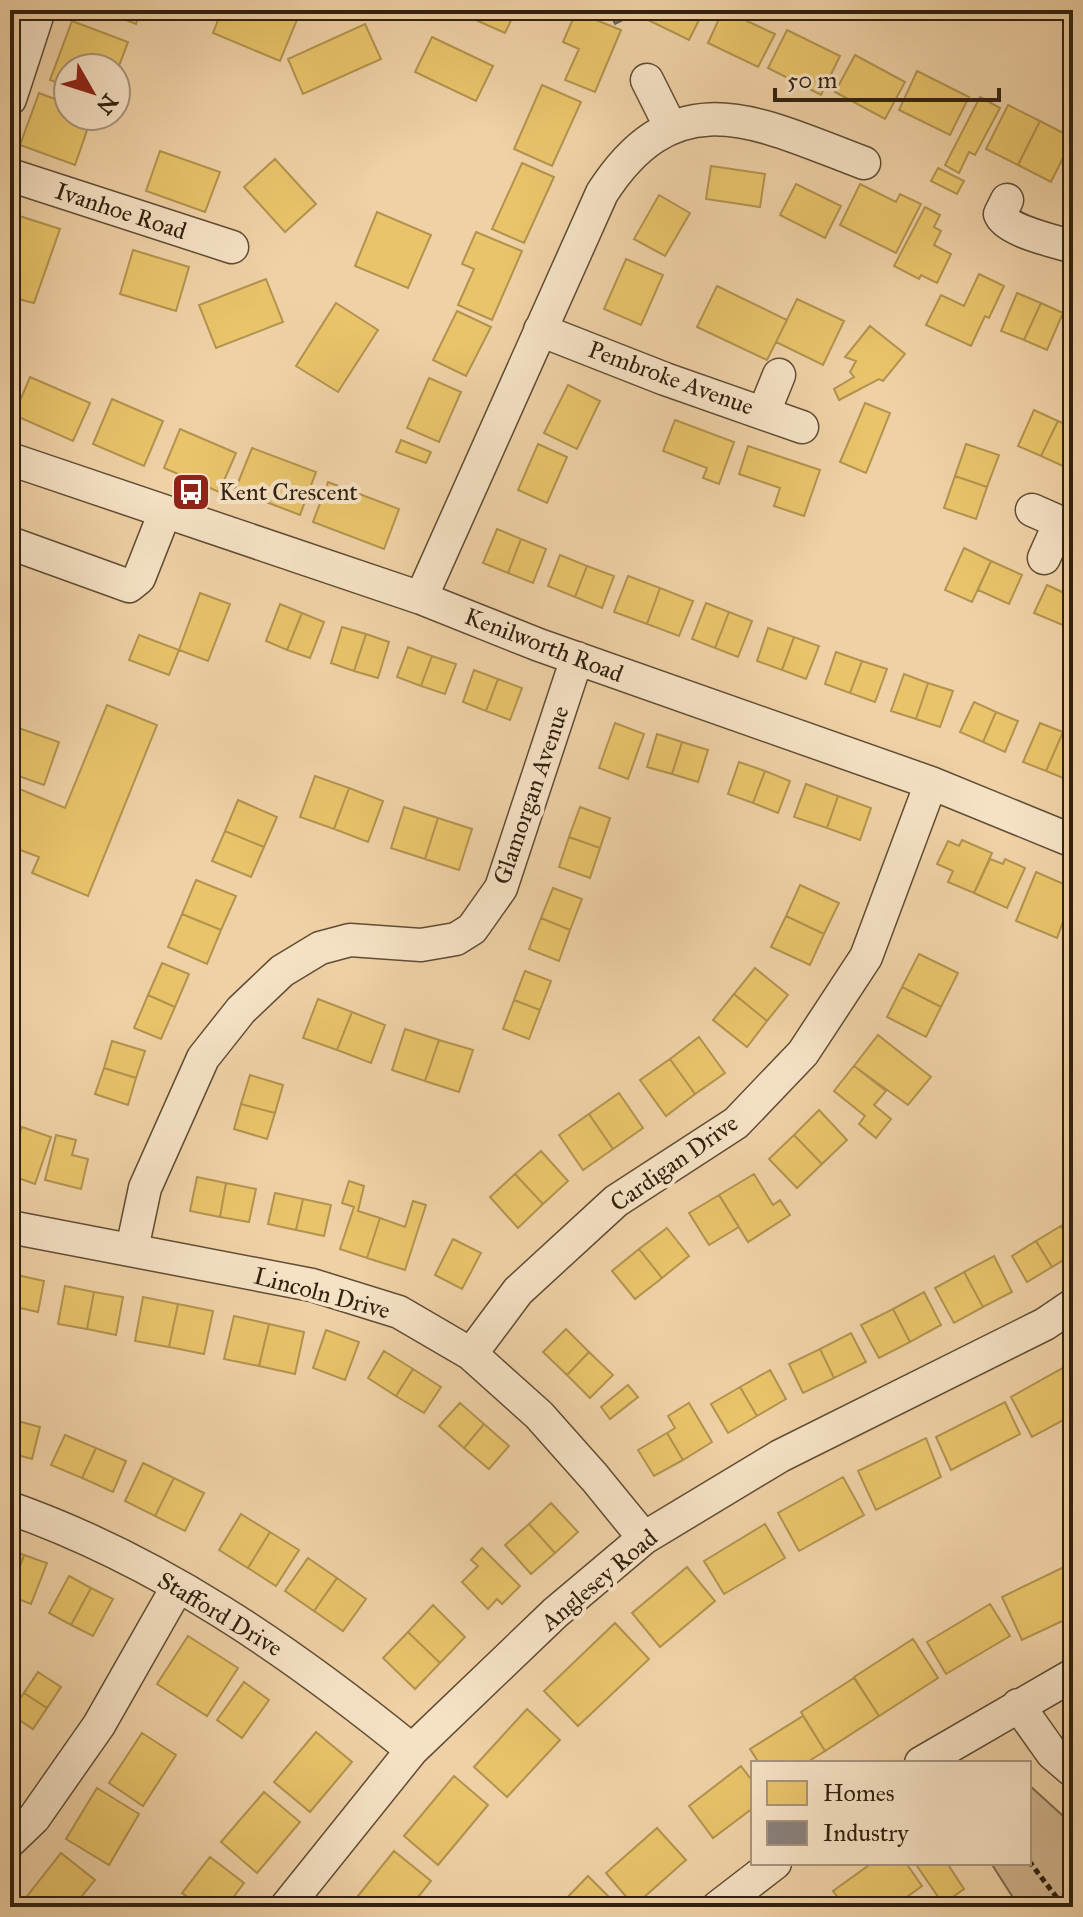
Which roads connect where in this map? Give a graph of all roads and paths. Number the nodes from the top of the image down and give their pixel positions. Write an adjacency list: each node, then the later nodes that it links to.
1 (39, 10): 3 (street)
2 (647, 80): 4 (street)
3 (10, 99)
4 (671, 128): 5 (street); 10 (street)
5 (864, 163)
6 (10, 175): 8 (street, Ivanhoe Road)
7 (1007, 200): 9 (street)
8 (232, 247)
9 (1073, 247)
10 (540, 330): 12 (street, Pembroke Avenue); 19 (street)
11 (779, 375): 12 (street)
12 (764, 412): 13 (street, Pembroke Avenue)
13 (802, 427)
14 (10, 459): 15 (street, Kenilworth Road)
15 (165, 512): 17 (street); 19 (street, Kenilworth Road)
16 (1055, 520): 18 (street)
17 (10, 543)
18 (1044, 558)
19 (421, 598): 20 (street, Kenilworth Road)
20 (577, 658): 21 (street, Kenilworth Road); 24 (street, Glamorgan Avenue)
21 (931, 783): 22 (street, Kenilworth Road); 26 (street, Cardigan Drive)
22 (1073, 841)
23 (10, 1227): 24 (street, Lincoln Drive)
24 (132, 1249): 26 (street, Lincoln Drive)
25 (1073, 1305): 28 (street, Anglesey Road)
26 (471, 1354): 28 (street, Lincoln Drive)
27 (10, 1508): 29 (street, Stafford Drive)
28 (644, 1538): 32 (street, Anglesey Road)
29 (178, 1586): 32 (street, Stafford Drive); 35 (street)
30 (1073, 1675): 31 (street)
31 (1018, 1705): 33 (street); 34 (street)
32 (412, 1750): 38 (street, Anglesey Road)
33 (924, 1761)
34 (1073, 1771)
35 (10, 1841)
36 (1031, 1864): 40 (path)
37 (772, 1865): 39 (street)
38 (286, 1907)
39 (718, 1907)
40 (1064, 1907)

